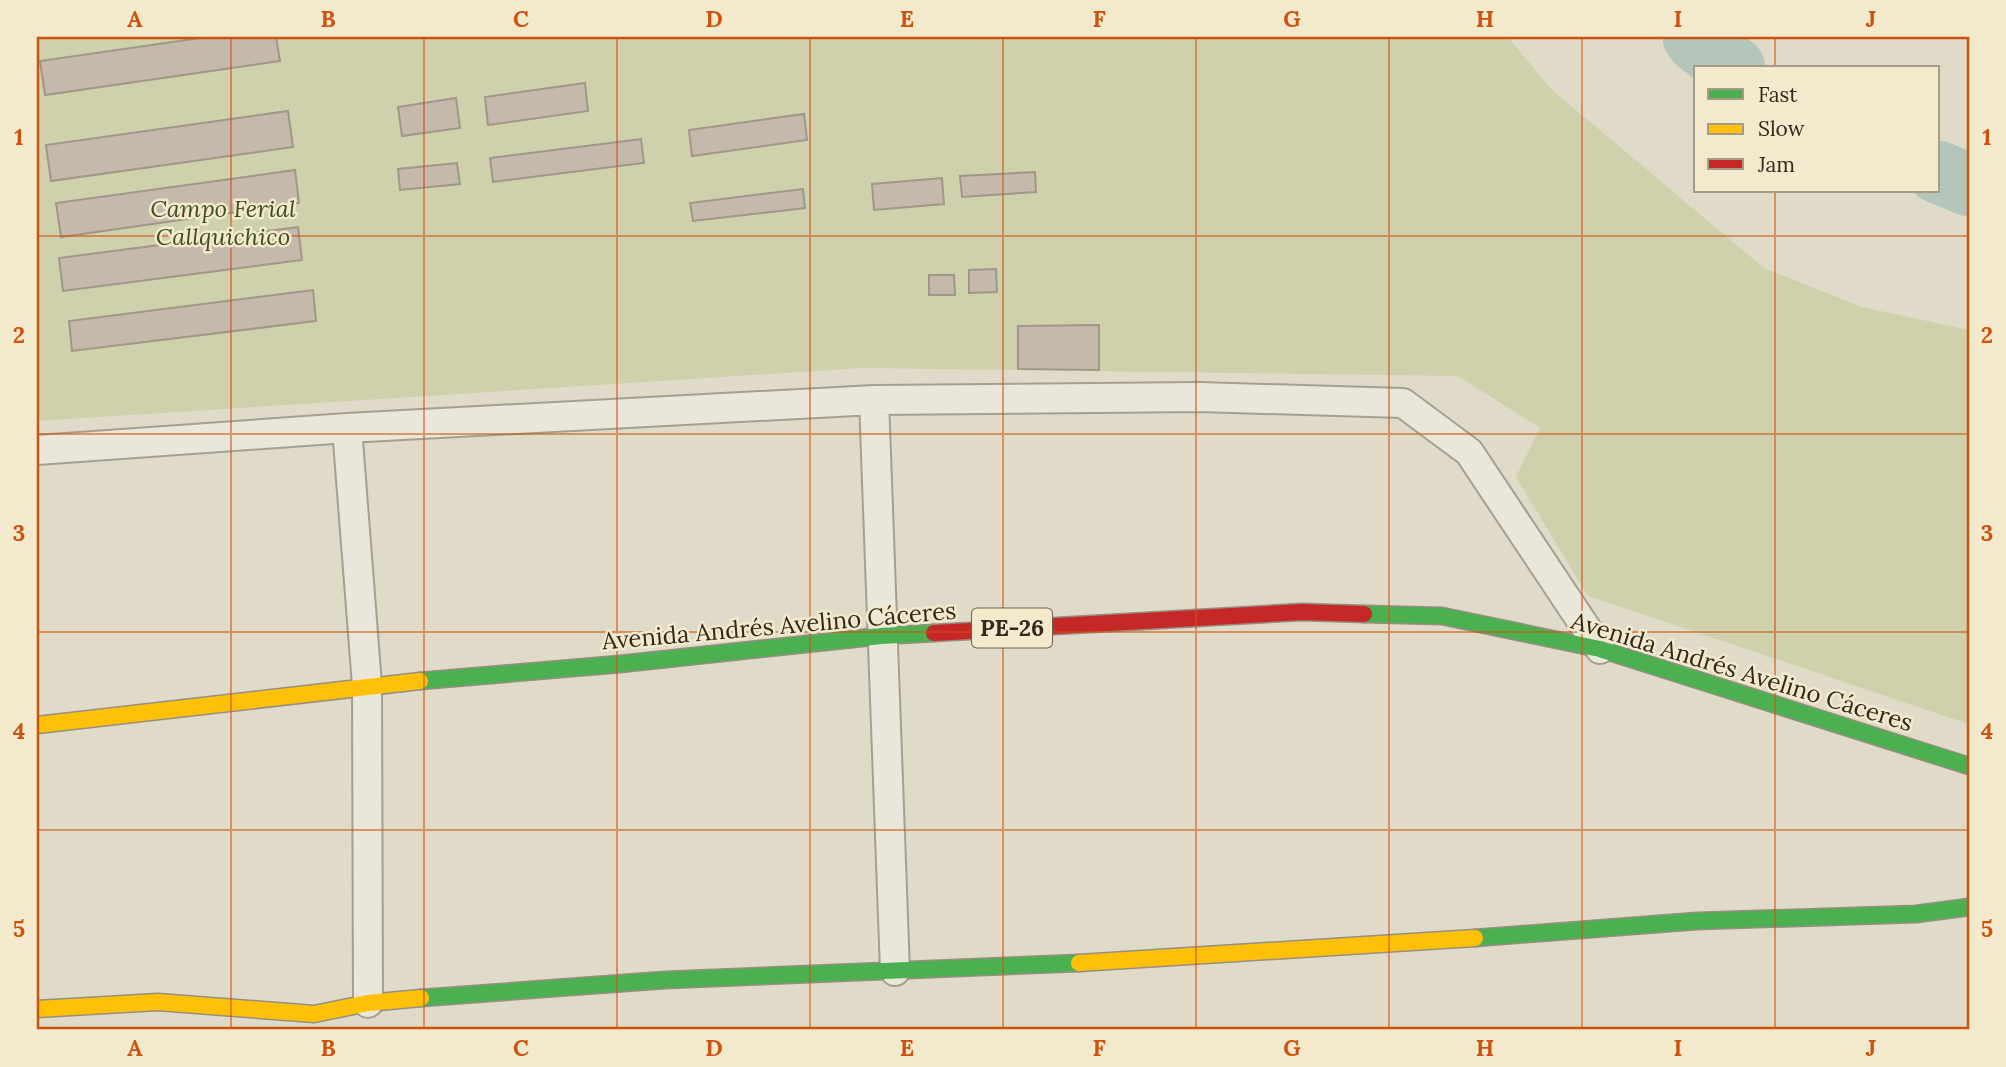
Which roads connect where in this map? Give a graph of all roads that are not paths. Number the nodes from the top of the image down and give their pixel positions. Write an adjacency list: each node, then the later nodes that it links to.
1 (874, 400): 2 (street); 4 (street); 5 (street)
2 (347, 428): 3 (street); 6 (street)
3 (37, 450)
4 (881, 636): 5 (main road, Avenida Andrés Avelino Cáceres / PE-26); 6 (main road, Avenida Andrés Avelino Cáceres / PE-26); 10 (street)
5 (1600, 649): 8 (main road, Avenida Andrés Avelino Cáceres / PE-26)
6 (367, 685): 7 (main road, Avenida Andrés Avelino Cáceres / PE-26); 11 (street)
7 (37, 725)
8 (1969, 766)
9 (1969, 907): 10 (main road)
10 (895, 971): 11 (main road)
11 (369, 1003): 12 (main road)
12 (37, 1009)

